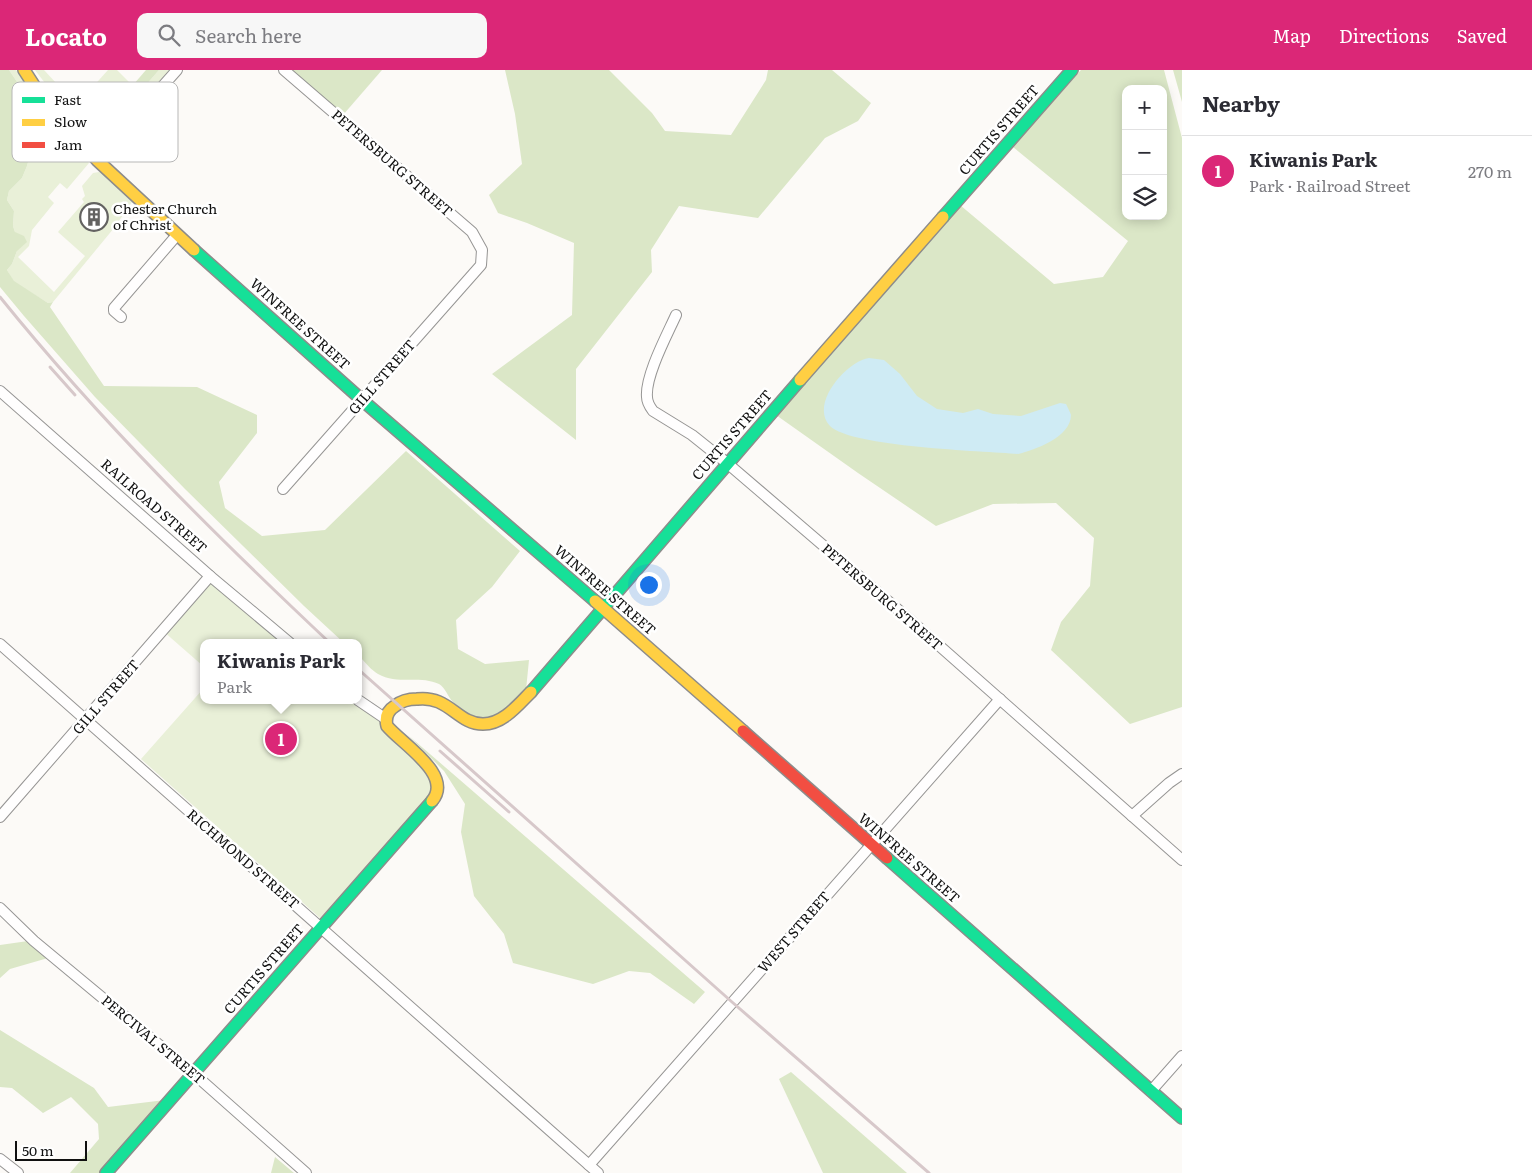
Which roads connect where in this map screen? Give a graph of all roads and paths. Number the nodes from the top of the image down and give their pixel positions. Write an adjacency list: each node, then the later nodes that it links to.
1 (24, 70): 5 (street, WINFREE STREET)
2 (177, 70): 6 (street)
3 (284, 70): 9 (street, PETERSBURG STREET)
4 (1072, 70): 14 (street, CURTIS STREET)
5 (32, 82)
6 (166, 82)
7 (99, 162): 8 (street, WINFREE STREET)
8 (177, 235): 11 (street); 13 (street, WINFREE STREET)
9 (481, 265): 13 (street, GILL STREET)
10 (676, 315): 14 (street, PETERSBURG STREET)
11 (120, 317)
12 (0, 390): 16 (street, RAILROAD STREET)
13 (362, 400): 15 (street, GILL STREET); 17 (street, WINFREE STREET)
14 (727, 463): 17 (street, CURTIS STREET); 20 (street, PETERSBURG STREET)
15 (283, 488)
16 (210, 576): 18 (street, RAILROAD STREET); 23 (street, GILL STREET)
17 (602, 607): 22 (street, CURTIS STREET); 27 (street, WINFREE STREET)
18 (285, 639)
19 (0, 644): 23 (street, RICHMOND STREET)
20 (1000, 699): 25 (street, PETERSBURG STREET); 27 (street, WEST STREET)
21 (362, 703): 22 (street)
22 (386, 719): 30 (street, CURTIS STREET)
23 (86, 720): 26 (street, GILL STREET); 30 (street, RICHMOND STREET)
24 (1182, 774): 25 (street)
25 (1132, 816): 28 (street, PETERSBURG STREET)
26 (0, 817)
27 (870, 845): 33 (street, WINFREE STREET); 36 (street, WEST STREET)
28 (1182, 860)
29 (0, 908): 32 (street, PERCIVAL STREET)
30 (320, 928): 32 (street, CURTIS STREET); 36 (street, RICHMOND STREET)
31 (1182, 1056): 33 (street)
32 (193, 1073): 38 (street, CURTIS STREET); 39 (street, PERCIVAL STREET)
33 (1151, 1091): 34 (street, WINFREE STREET)
34 (1182, 1118)
35 (0, 1158): 37 (street)
36 (589, 1165): 40 (street, RICHMOND STREET)
37 (18, 1173)
38 (106, 1173)
39 (306, 1173)
40 (598, 1173)

